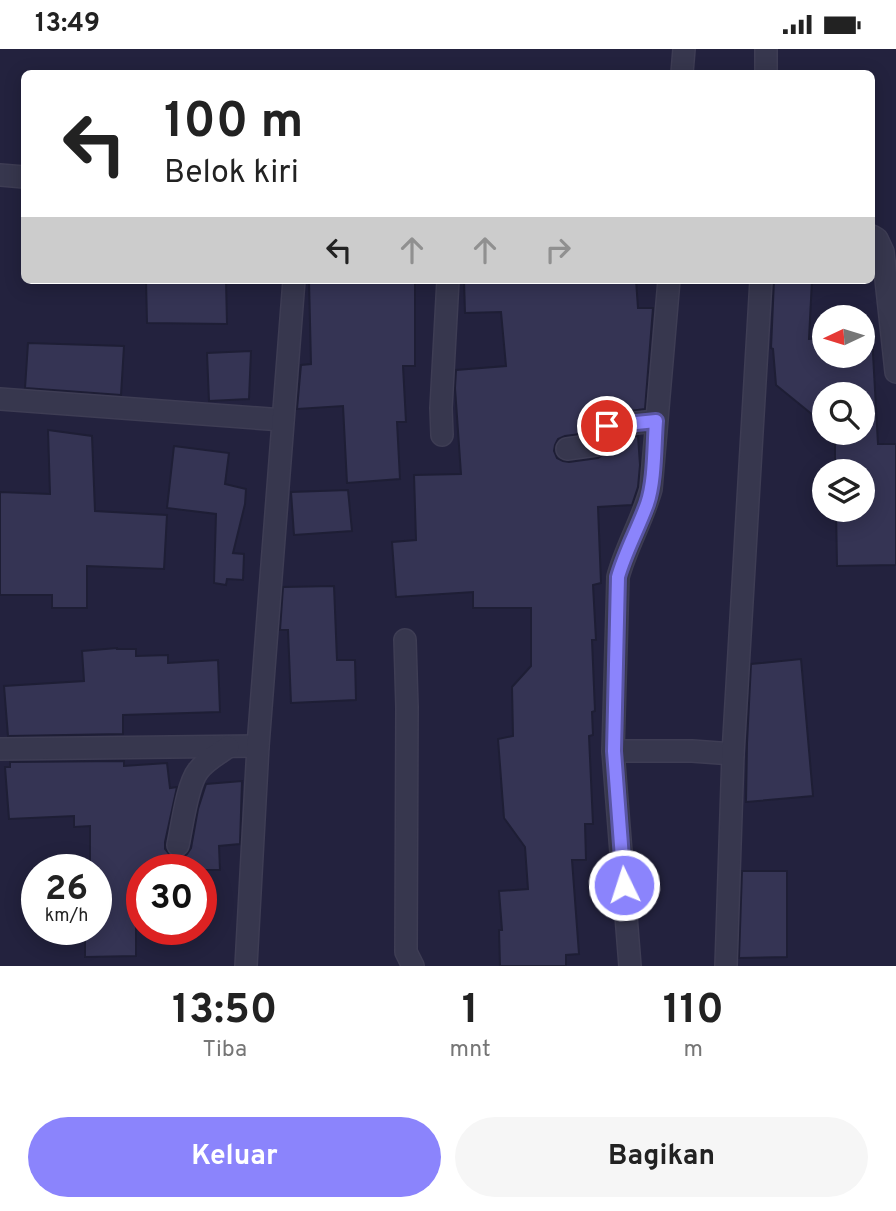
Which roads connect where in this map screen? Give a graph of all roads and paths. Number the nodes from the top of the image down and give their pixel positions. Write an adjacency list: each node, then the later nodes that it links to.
1 (684, 49): 3 (street)
2 (766, 49): 4 (street)
3 (682, 70)
4 (766, 70)
5 (0, 175): 6 (street)
6 (21, 177)
7 (875, 238): 12 (street)
8 (294, 284): 14 (street)
9 (448, 284): 16 (street)
10 (669, 284): 15 (street)
11 (761, 284): 23 (street)
12 (896, 372)
13 (0, 399): 14 (street)
14 (283, 419): 19 (street)
15 (656, 421): 17 (street); 22 (street)
16 (442, 435)
17 (567, 449)
18 (405, 640): 26 (street)
19 (258, 746): 20 (street); 25 (street)
20 (228, 747): 21 (street); 24 (street)
21 (0, 749)
22 (622, 751): 23 (street); 27 (street)
23 (733, 754): 28 (street)
24 (178, 845)
25 (246, 966)
26 (413, 966)
27 (629, 966)
28 (726, 966)

